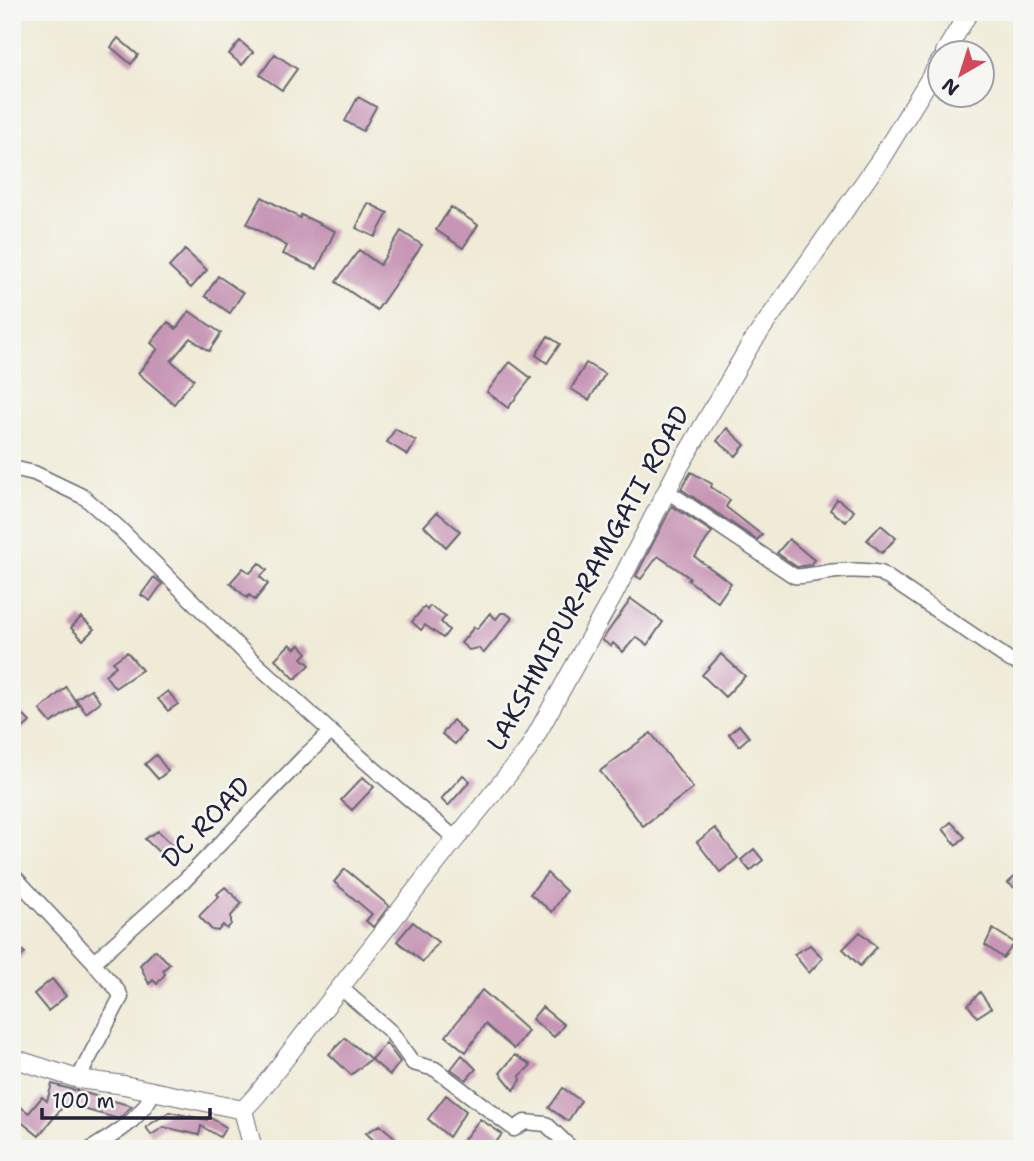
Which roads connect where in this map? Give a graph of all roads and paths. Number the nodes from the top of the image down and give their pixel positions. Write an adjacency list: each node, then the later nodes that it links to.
1 (969, 12): 2 (main road)
2 (953, 38)
3 (926, 85): 5 (main road, LAKSHMIPUR-RAMGATI ROAD)
4 (12, 468): 7 (street)
5 (667, 491): 6 (street); 8 (main road, LAKSHMIPUR-RAMGATI ROAD)
6 (1022, 664)
7 (331, 732): 8 (street); 10 (street, DC ROAD)
8 (456, 839): 11 (main road, LAKSHMIPUR-RAMGATI ROAD)
9 (12, 874): 10 (street)
10 (94, 962): 13 (street)
11 (340, 987): 15 (main road, LAKSHMIPUR-RAMGATI ROAD); 18 (street)
12 (12, 1058): 13 (main road)
13 (78, 1079): 14 (main road)
14 (153, 1091): 15 (main road); 16 (street)
15 (243, 1110): 17 (main road)
16 (91, 1149)
17 (253, 1149)
18 (572, 1149)

